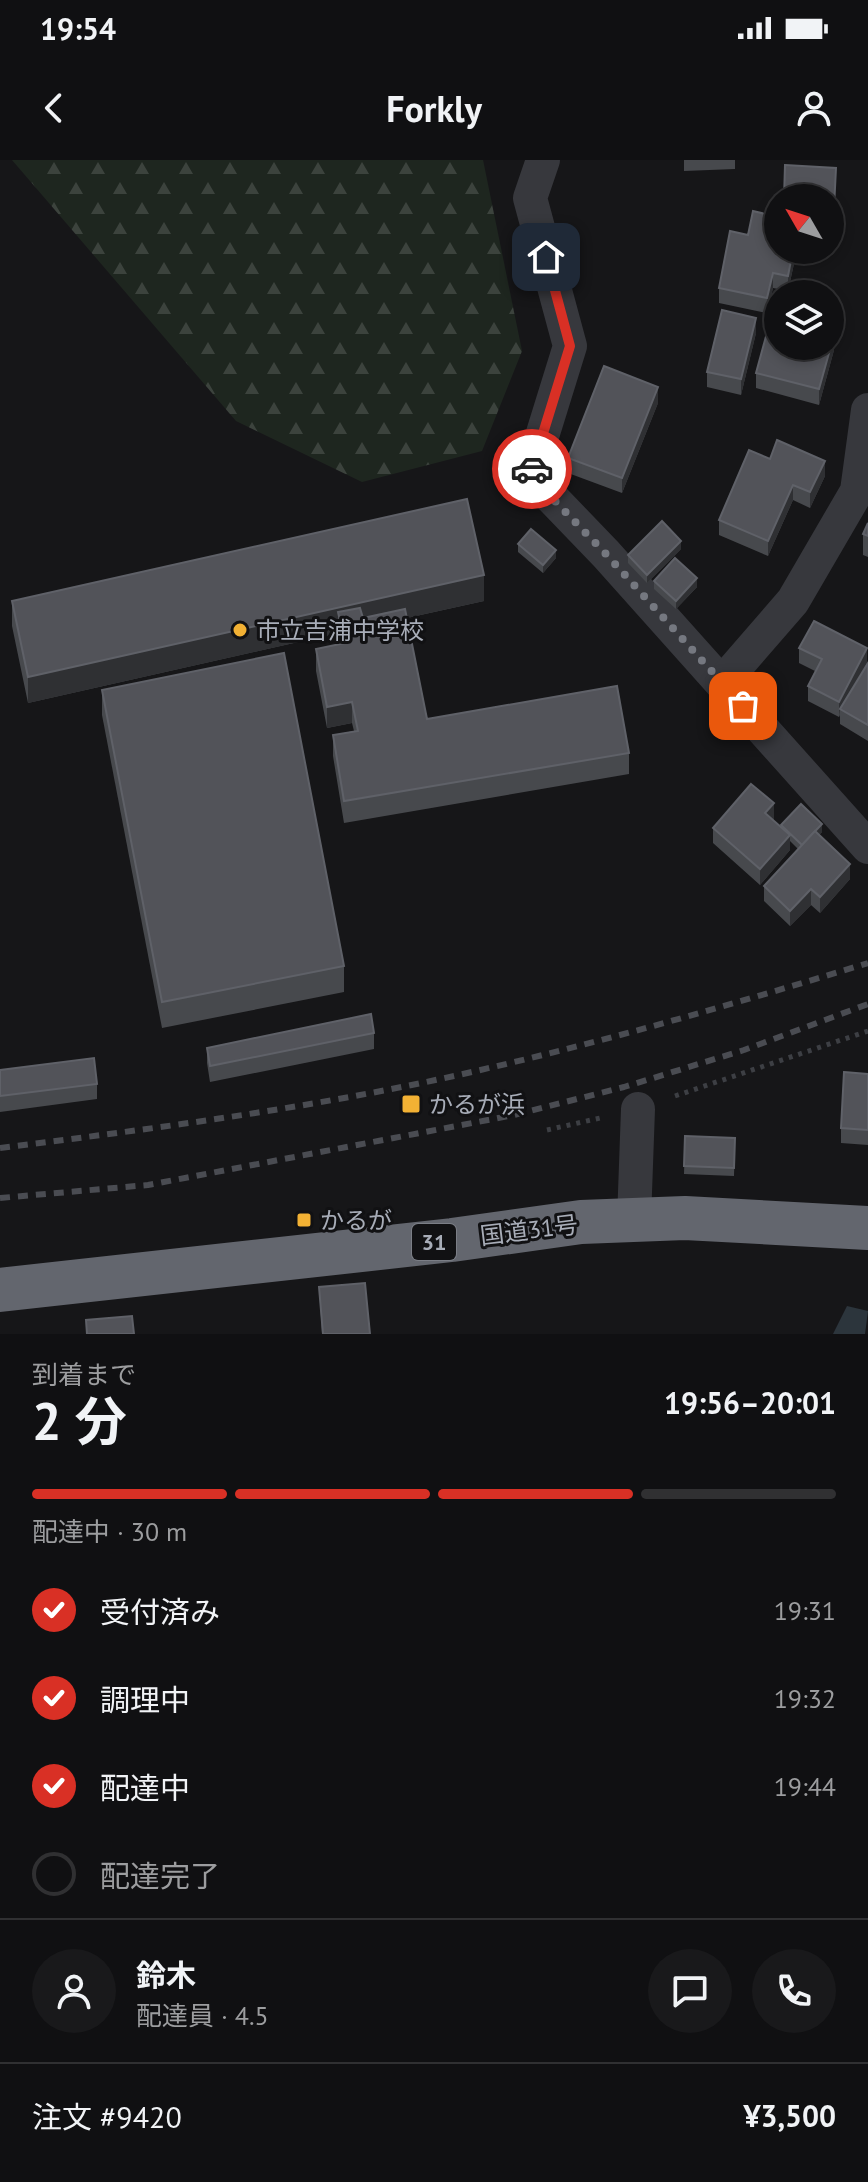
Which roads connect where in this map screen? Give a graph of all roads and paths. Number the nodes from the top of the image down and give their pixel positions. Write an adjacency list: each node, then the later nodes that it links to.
1 (543, 160): 3 (street)
2 (868, 410): 3 (street)
3 (722, 683): 4 (street)
4 (868, 847)
5 (868, 1031): 6 (path)
6 (638, 1109): 7 (path); 8 (street)
7 (547, 1130)
8 (634, 1220): 9 (highway, 国道31号 / 31); 10 (highway, 国道31号 / 31)
9 (868, 1228)
10 (0, 1290)

